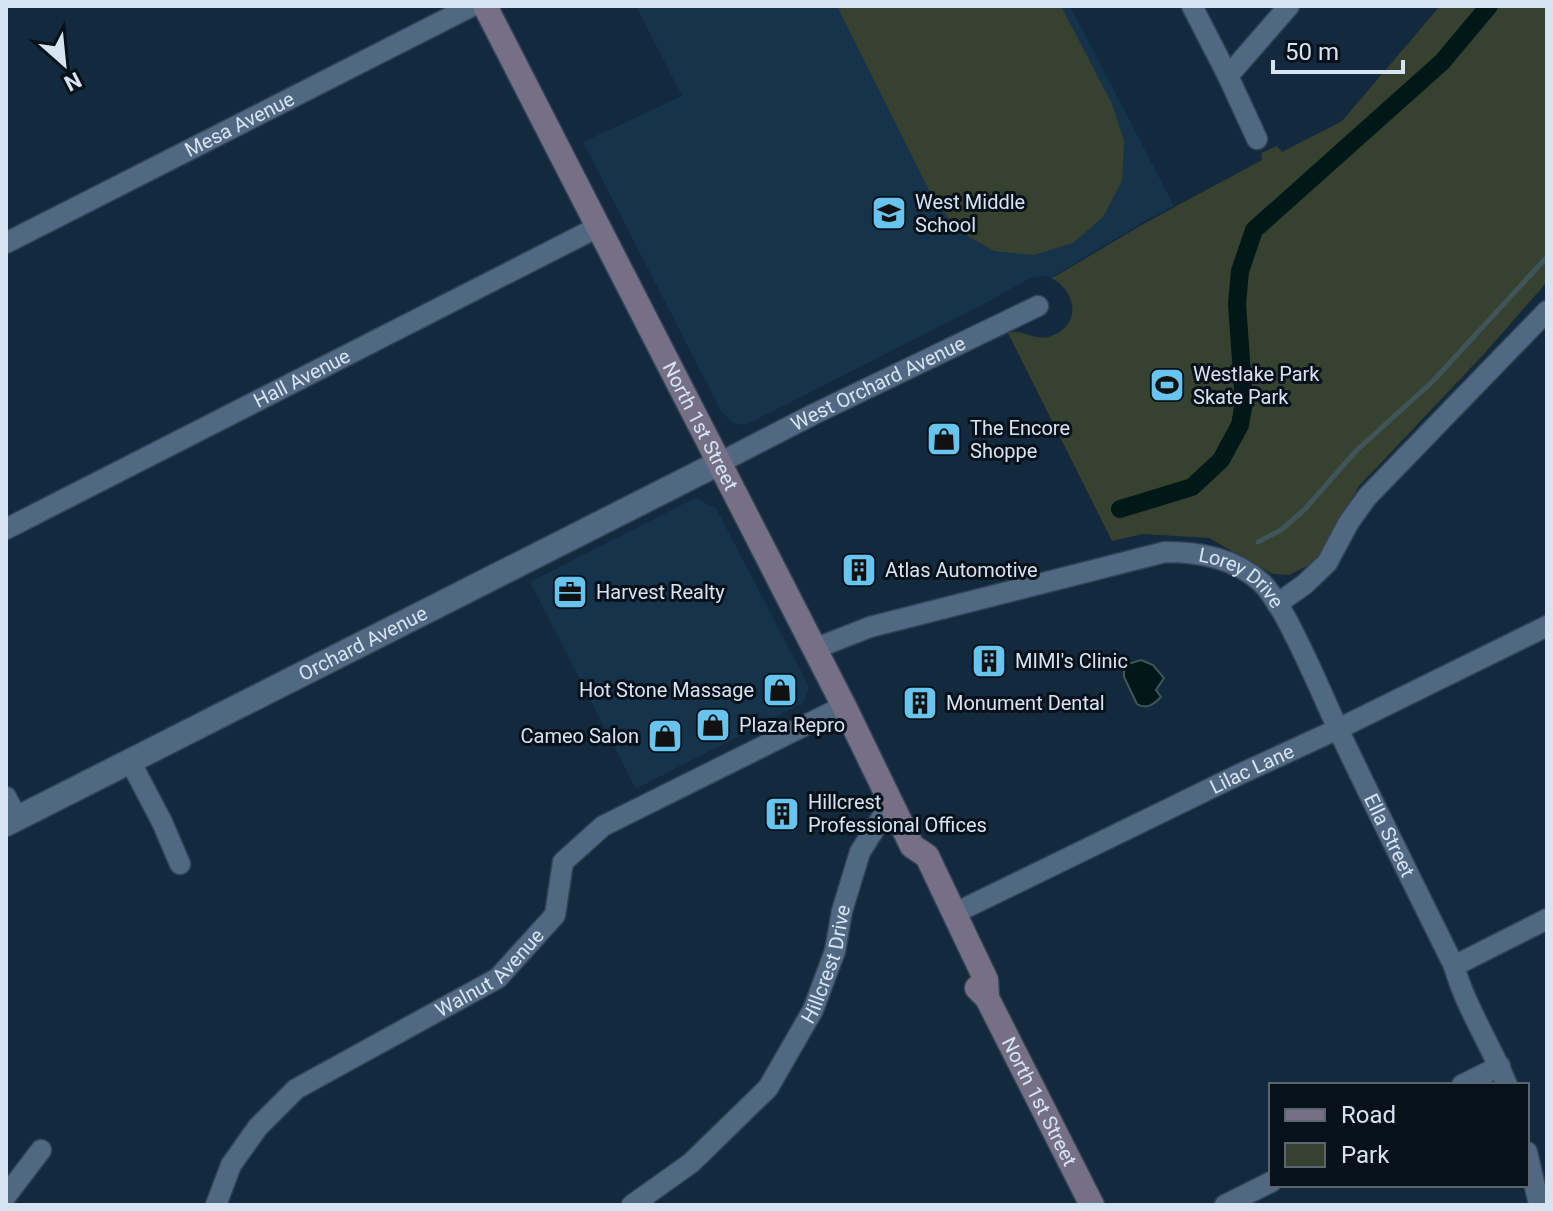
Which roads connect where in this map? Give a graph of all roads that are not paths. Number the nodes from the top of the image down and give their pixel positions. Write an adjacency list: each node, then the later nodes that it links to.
1 (472, 6): 8 (street, Mesa Avenue)
2 (485, 6): 7 (main road, North 1st Street)
3 (1192, 6): 5 (street)
4 (1289, 6): 5 (street)
5 (1228, 76): 6 (street)
6 (1257, 139)
7 (598, 227): 11 (main road, North 1st Street); 12 (street, Hall Avenue)
8 (6, 243)
9 (1038, 306): 11 (street, West Orchard Avenue)
10 (1547, 311): 13 (street, Lorey Drive)
11 (719, 463): 15 (main road, North 1st Street); 18 (street, Orchard Avenue)
12 (6, 529)
13 (1277, 604): 15 (street, Lorey Drive); 17 (street, Ella Street)
14 (1547, 626): 17 (street, Lilac Lane)
15 (814, 649): 16 (main road, North 1st Street)
16 (844, 706): 19 (main road, North 1st Street); 34 (street, Walnut Avenue)
17 (1338, 729): 23 (street, Lilac Lane); 25 (street, Ella Street)
18 (130, 761): 20 (street, Orchard Avenue); 22 (street)
19 (891, 803): 21 (main road, North 1st Street); 35 (street, Hillcrest Drive)
20 (10, 813)
21 (912, 846): 23 (main road, North 1st Street); 26 (main road, North 1st Street)
22 (180, 864)
23 (955, 913): 26 (main road, North 1st Street)
24 (1547, 919): 25 (street)
25 (1454, 966): 27 (street, Ella Street)
26 (987, 998): 36 (main road, North 1st Street)
27 (1504, 1076): 28 (street)
28 (1471, 1083)
29 (41, 1150): 32 (street)
30 (1529, 1161): 33 (street)
31 (1269, 1183): 37 (street)
32 (6, 1196)
33 (1539, 1204)
34 (216, 1205)
35 (632, 1205)
36 (1092, 1205)
37 (1225, 1205)

